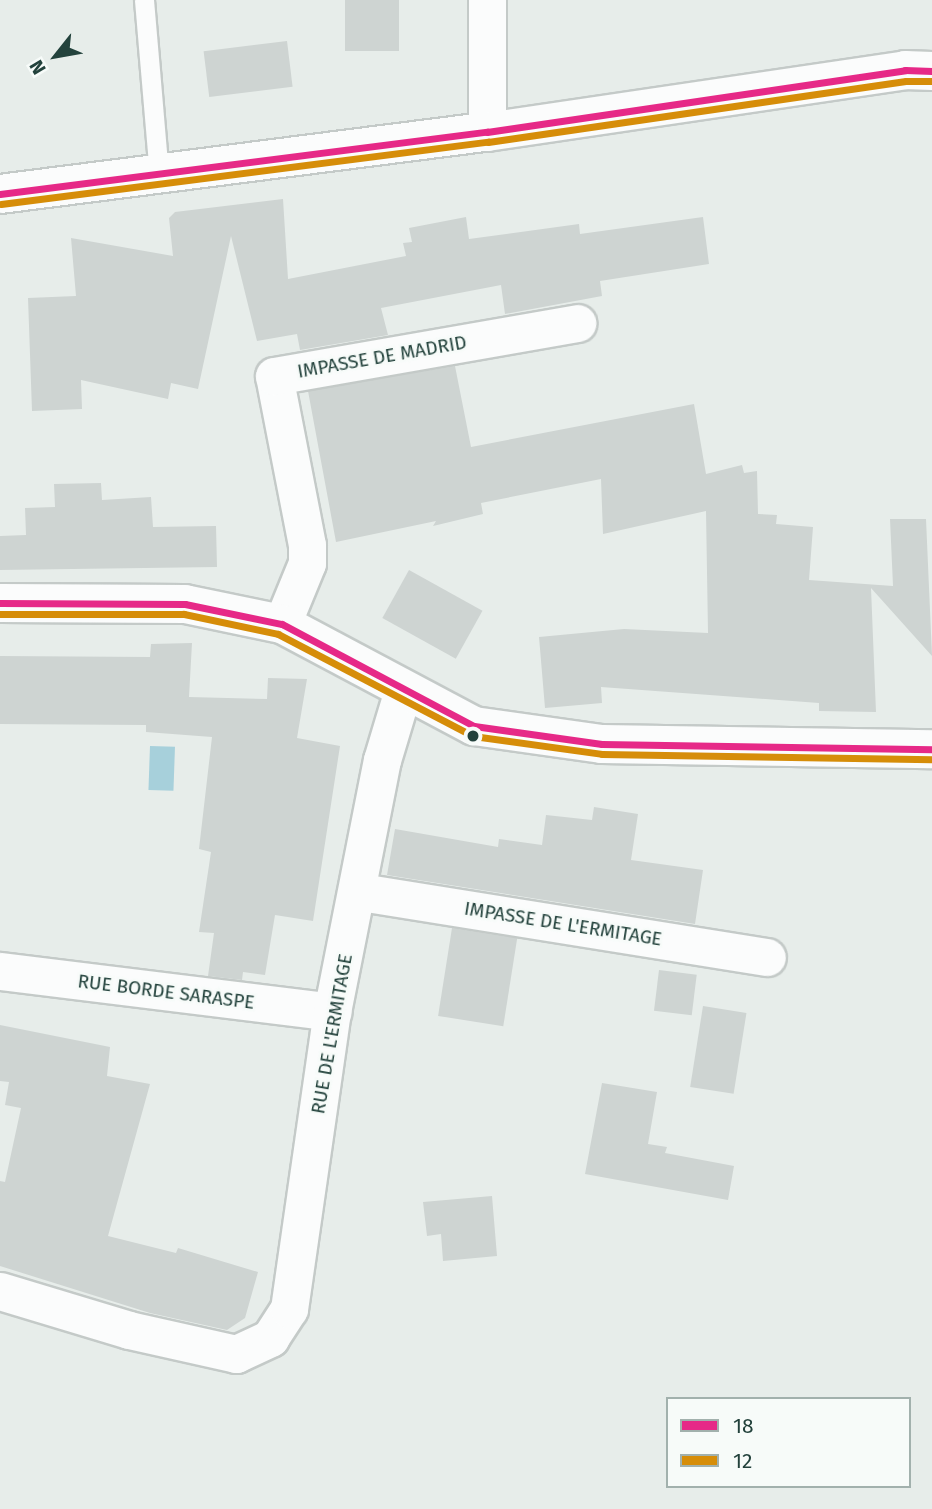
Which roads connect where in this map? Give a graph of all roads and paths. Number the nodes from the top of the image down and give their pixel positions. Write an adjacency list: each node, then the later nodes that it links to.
1 (144, 0): 5 (lane)
2 (487, 0): 4 (street)
3 (932, 71): 4 (main road)
4 (487, 132): 5 (main road)
5 (159, 174): 6 (main road)
6 (0, 194)
7 (577, 323): 9 (street, IMPASSE DE MADRID)
8 (0, 603): 9 (main road)
9 (282, 624): 10 (main road)
10 (403, 690): 11 (main road); 12 (street, RUE DE L'ERMITAGE)
11 (932, 749)
12 (359, 892): 13 (street, IMPASSE DE L'ERMITAGE); 15 (street, RUE DE L'ERMITAGE)
13 (767, 957)
14 (0, 971): 15 (street, RUE BORDE SARASPE)
15 (332, 1012): 16 (street, RUE DE L'ERMITAGE)
16 (0, 1291)

